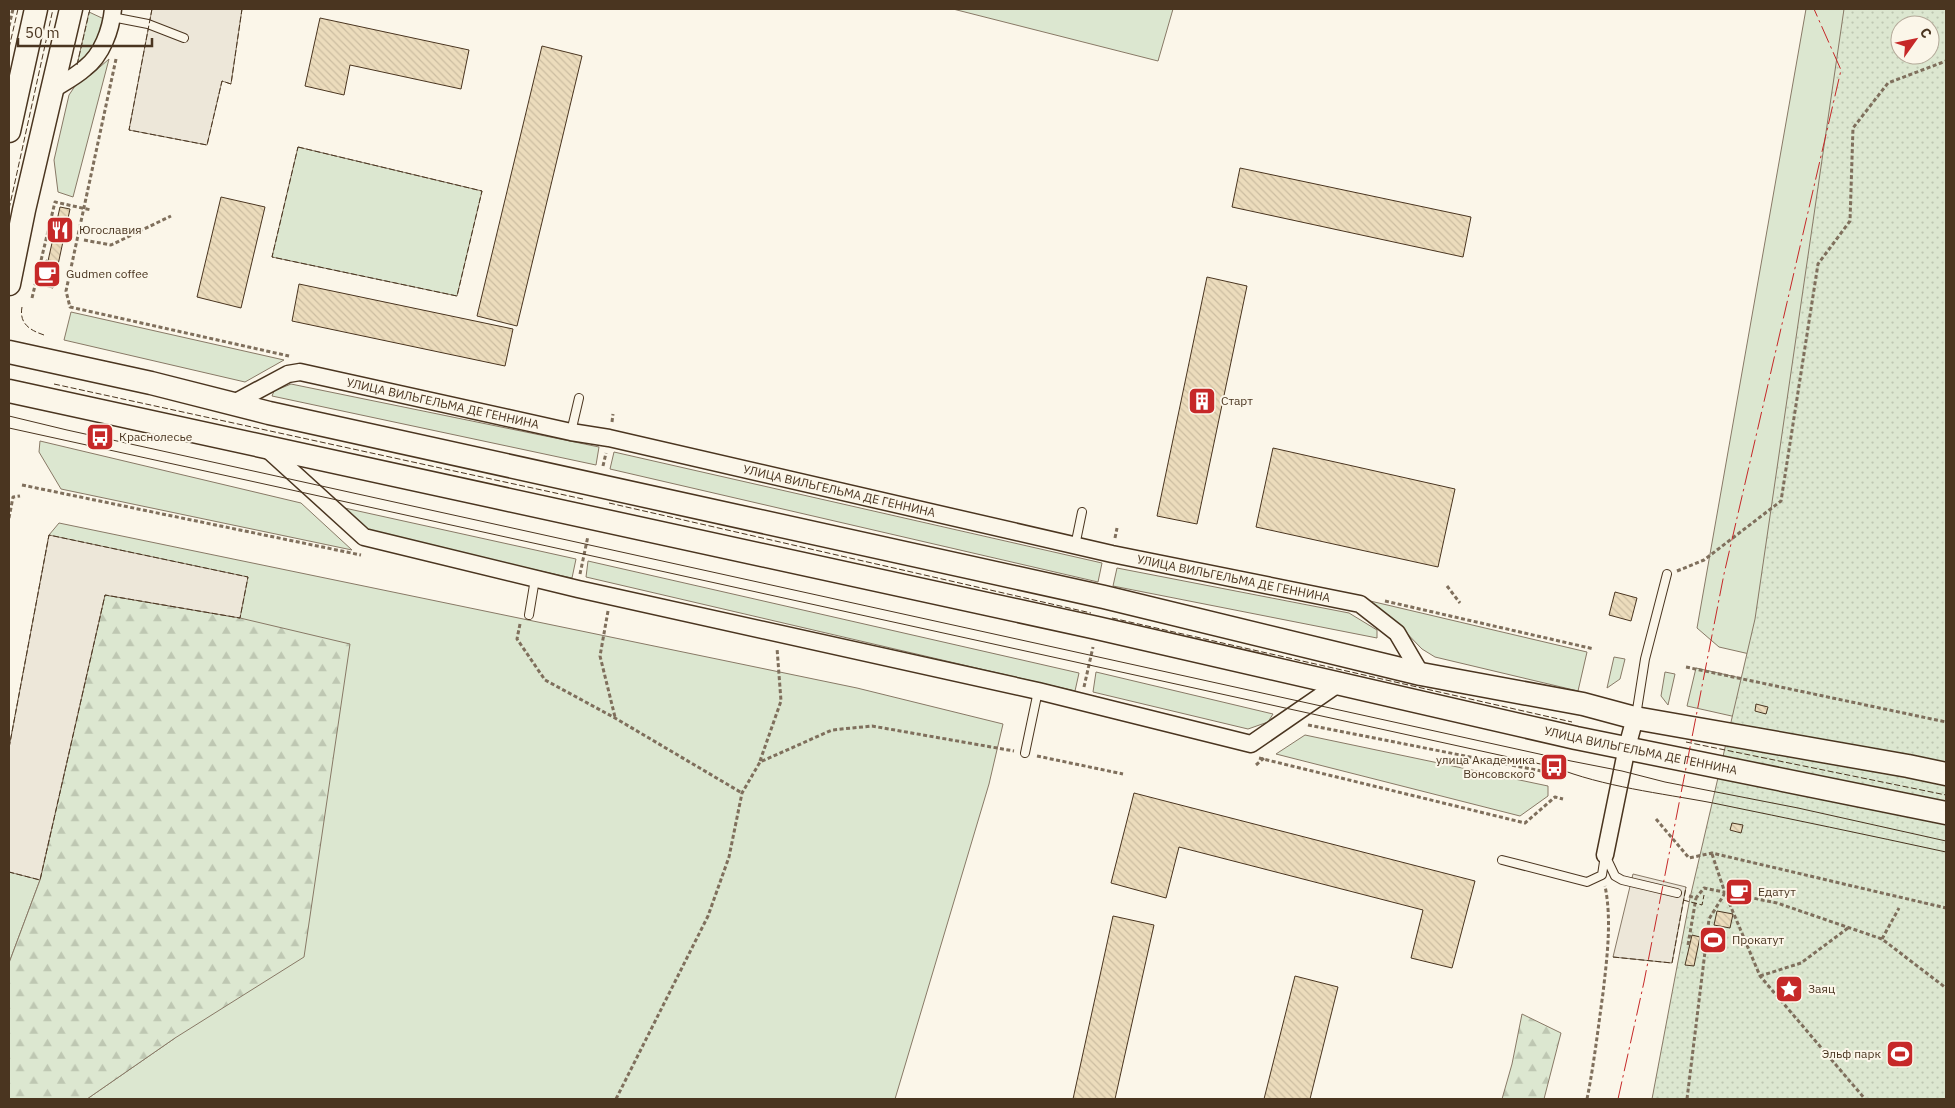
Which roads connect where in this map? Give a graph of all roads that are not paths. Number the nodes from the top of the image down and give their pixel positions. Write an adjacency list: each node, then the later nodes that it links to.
1 (36, 9): 6 (main road)
2 (71, 9): 5 (main road)
3 (112, 13): 4 (lane); 5 (street)
4 (184, 38)
5 (52, 90): 7 (main road)
6 (9, 131)
7 (9, 284)
8 (9, 352): 11 (main road)
9 (9, 391): 13 (main road, УЛИЦА ВИЛЬГЕЛЬМА ДЕ ГЕННИНА)
10 (579, 398): 12 (lane)
11 (232, 404): 12 (street, УЛИЦА ВИЛЬГЕЛЬМА ДЕ ГЕННИНА); 19 (main road)
12 (571, 432): 15 (street, УЛИЦА ВИЛЬГЕЛЬМА ДЕ ГЕННИНА)
13 (263, 445): 17 (street); 20 (main road, УЛИЦА ВИЛЬГЕЛЬМА ДЕ ГЕННИНА)
14 (1082, 512): 15 (lane)
15 (1075, 546): 19 (street, УЛИЦА ВИЛЬГЕЛЬМА ДЕ ГЕННИНА)
16 (1667, 574): 22 (lane)
17 (535, 579): 18 (lane); 21 (street)
18 (529, 615)
19 (1421, 674): 22 (main road)
20 (1338, 684): 21 (street); 23 (main road, УЛИЦА ВИЛЬГЕЛЬМА ДЕ ГЕННИНА)
21 (1038, 692): 24 (lane)
22 (1636, 718): 23 (street); 25 (main road)
23 (1627, 747): 26 (main road, УЛИЦА ВИЛЬГЕЛЬМА ДЕ ГЕННИНА); 27 (street)
24 (1025, 753)
25 (1946, 774)
26 (1946, 813)
27 (1606, 855): 28 (lane); 29 (lane)
28 (1502, 860)
29 (1677, 893)

